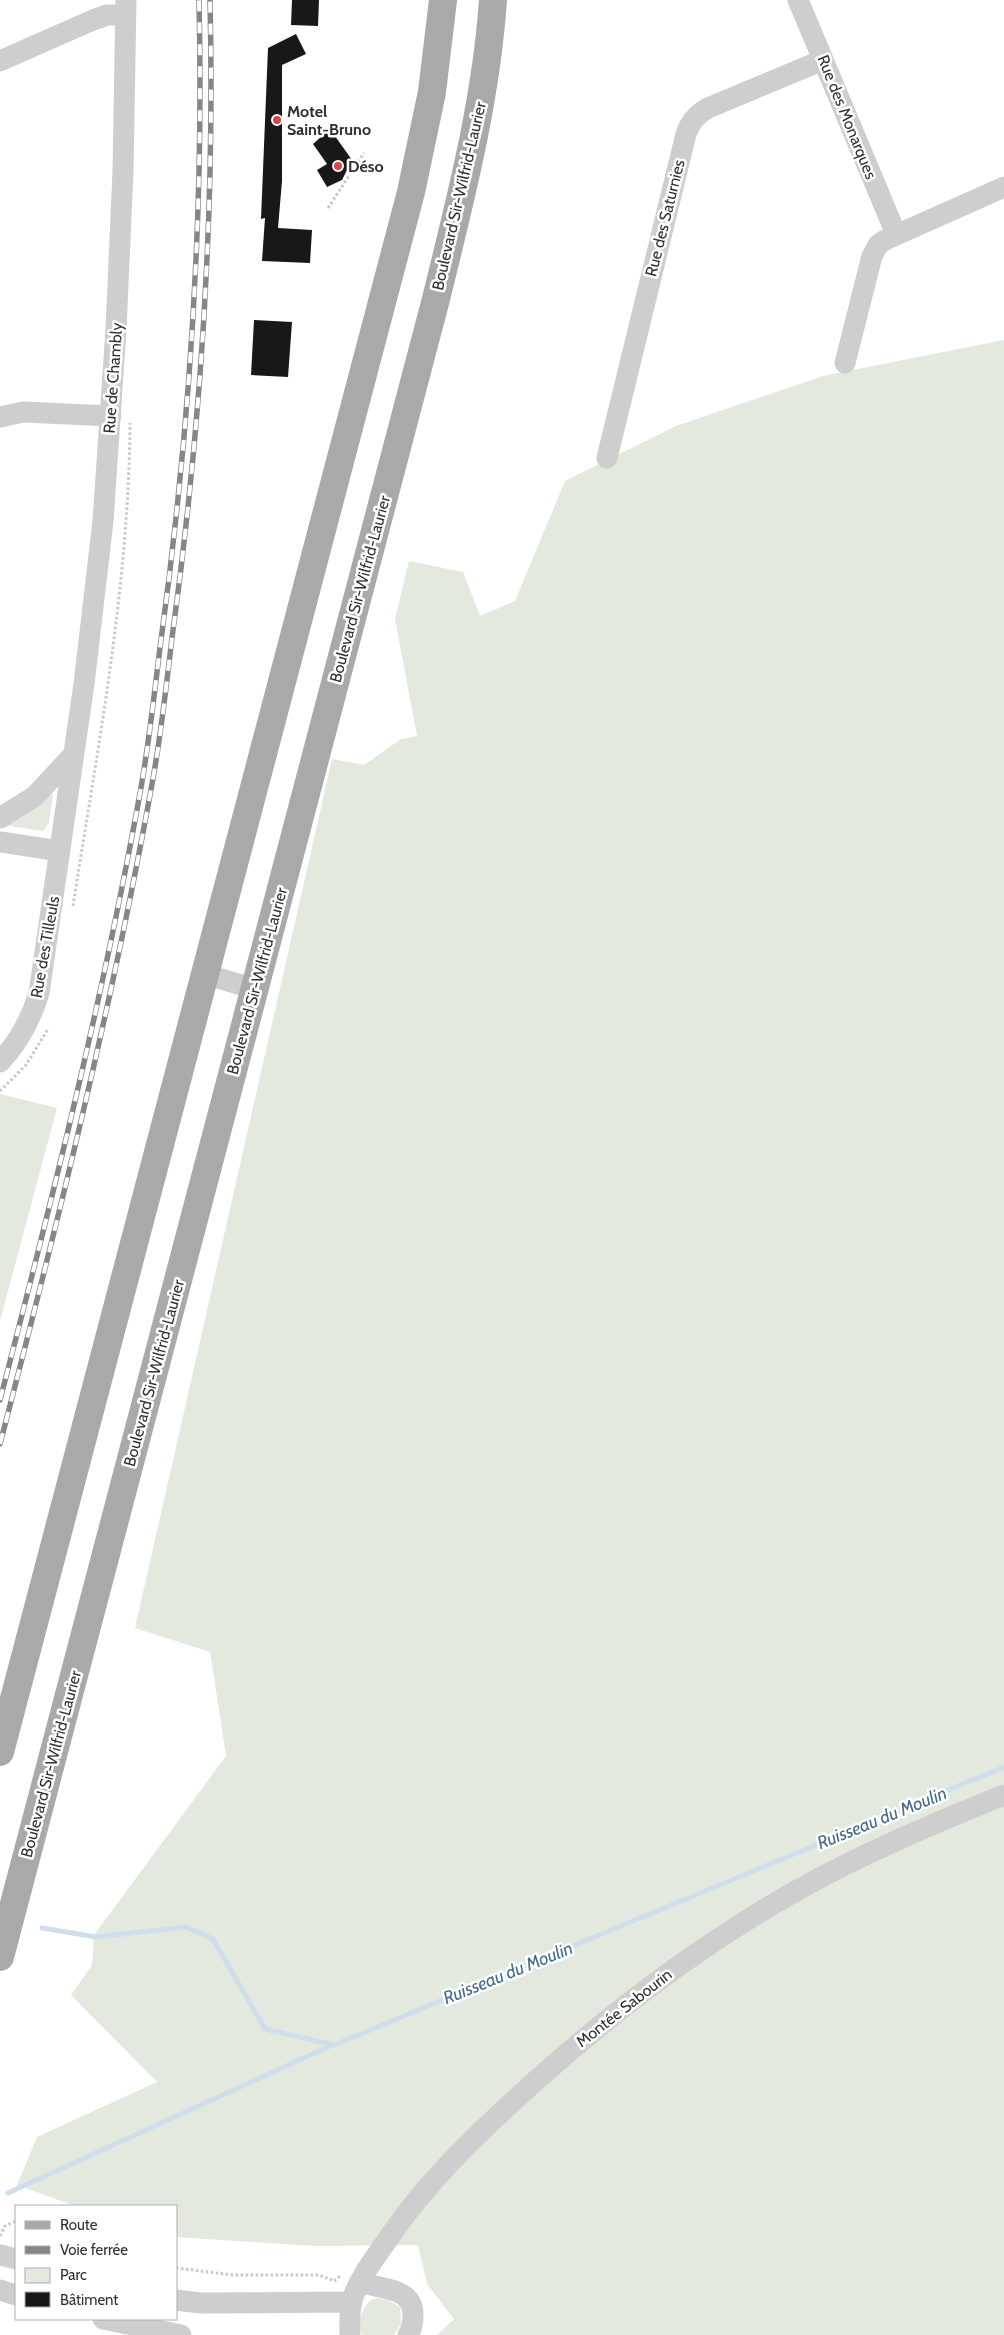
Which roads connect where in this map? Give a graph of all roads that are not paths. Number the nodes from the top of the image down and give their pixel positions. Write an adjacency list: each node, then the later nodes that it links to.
1 (443, 0): 17 (main road)
2 (493, 0): 18 (main road, Boulevard Sir-Wilfrid-Laurier)
3 (798, 0): 5 (street, Rue des Monarques)
4 (126, 8): 6 (street); 10 (street, Rue de Chambly)
5 (823, 60): 8 (street, Rue des Monarques); 12 (street, Rue des Saturnies)
6 (0, 61)
7 (1004, 187): 8 (street)
8 (896, 234): 9 (street)
9 (845, 363)
10 (111, 416): 11 (street); 13 (street, Rue de Chambly)
11 (0, 418)
12 (607, 458)
13 (74, 754): 14 (street); 16 (street, Rue de Chambly)
14 (0, 818)
15 (0, 842): 16 (street)
16 (60, 851): 19 (street, Rue des Tilleuls)
17 (204, 974): 18 (street); 20 (main road)
18 (255, 989): 22 (main road, Boulevard Sir-Wilfrid-Laurier)
19 (0, 1062)
20 (0, 1752)
21 (1004, 1795): 25 (street, Montée Sabourin)
22 (0, 1957)
23 (0, 2255): 24 (street)
24 (15, 2259)
25 (361, 2282): 29 (street, Montée Sabourin); 33 (street)
26 (0, 2290): 27 (street)
27 (15, 2294)
28 (178, 2300): 29 (street)
29 (352, 2302): 32 (street, Montée Sabourin)
30 (108, 2320): 31 (street)
31 (181, 2335)
32 (350, 2335)
33 (408, 2335)

